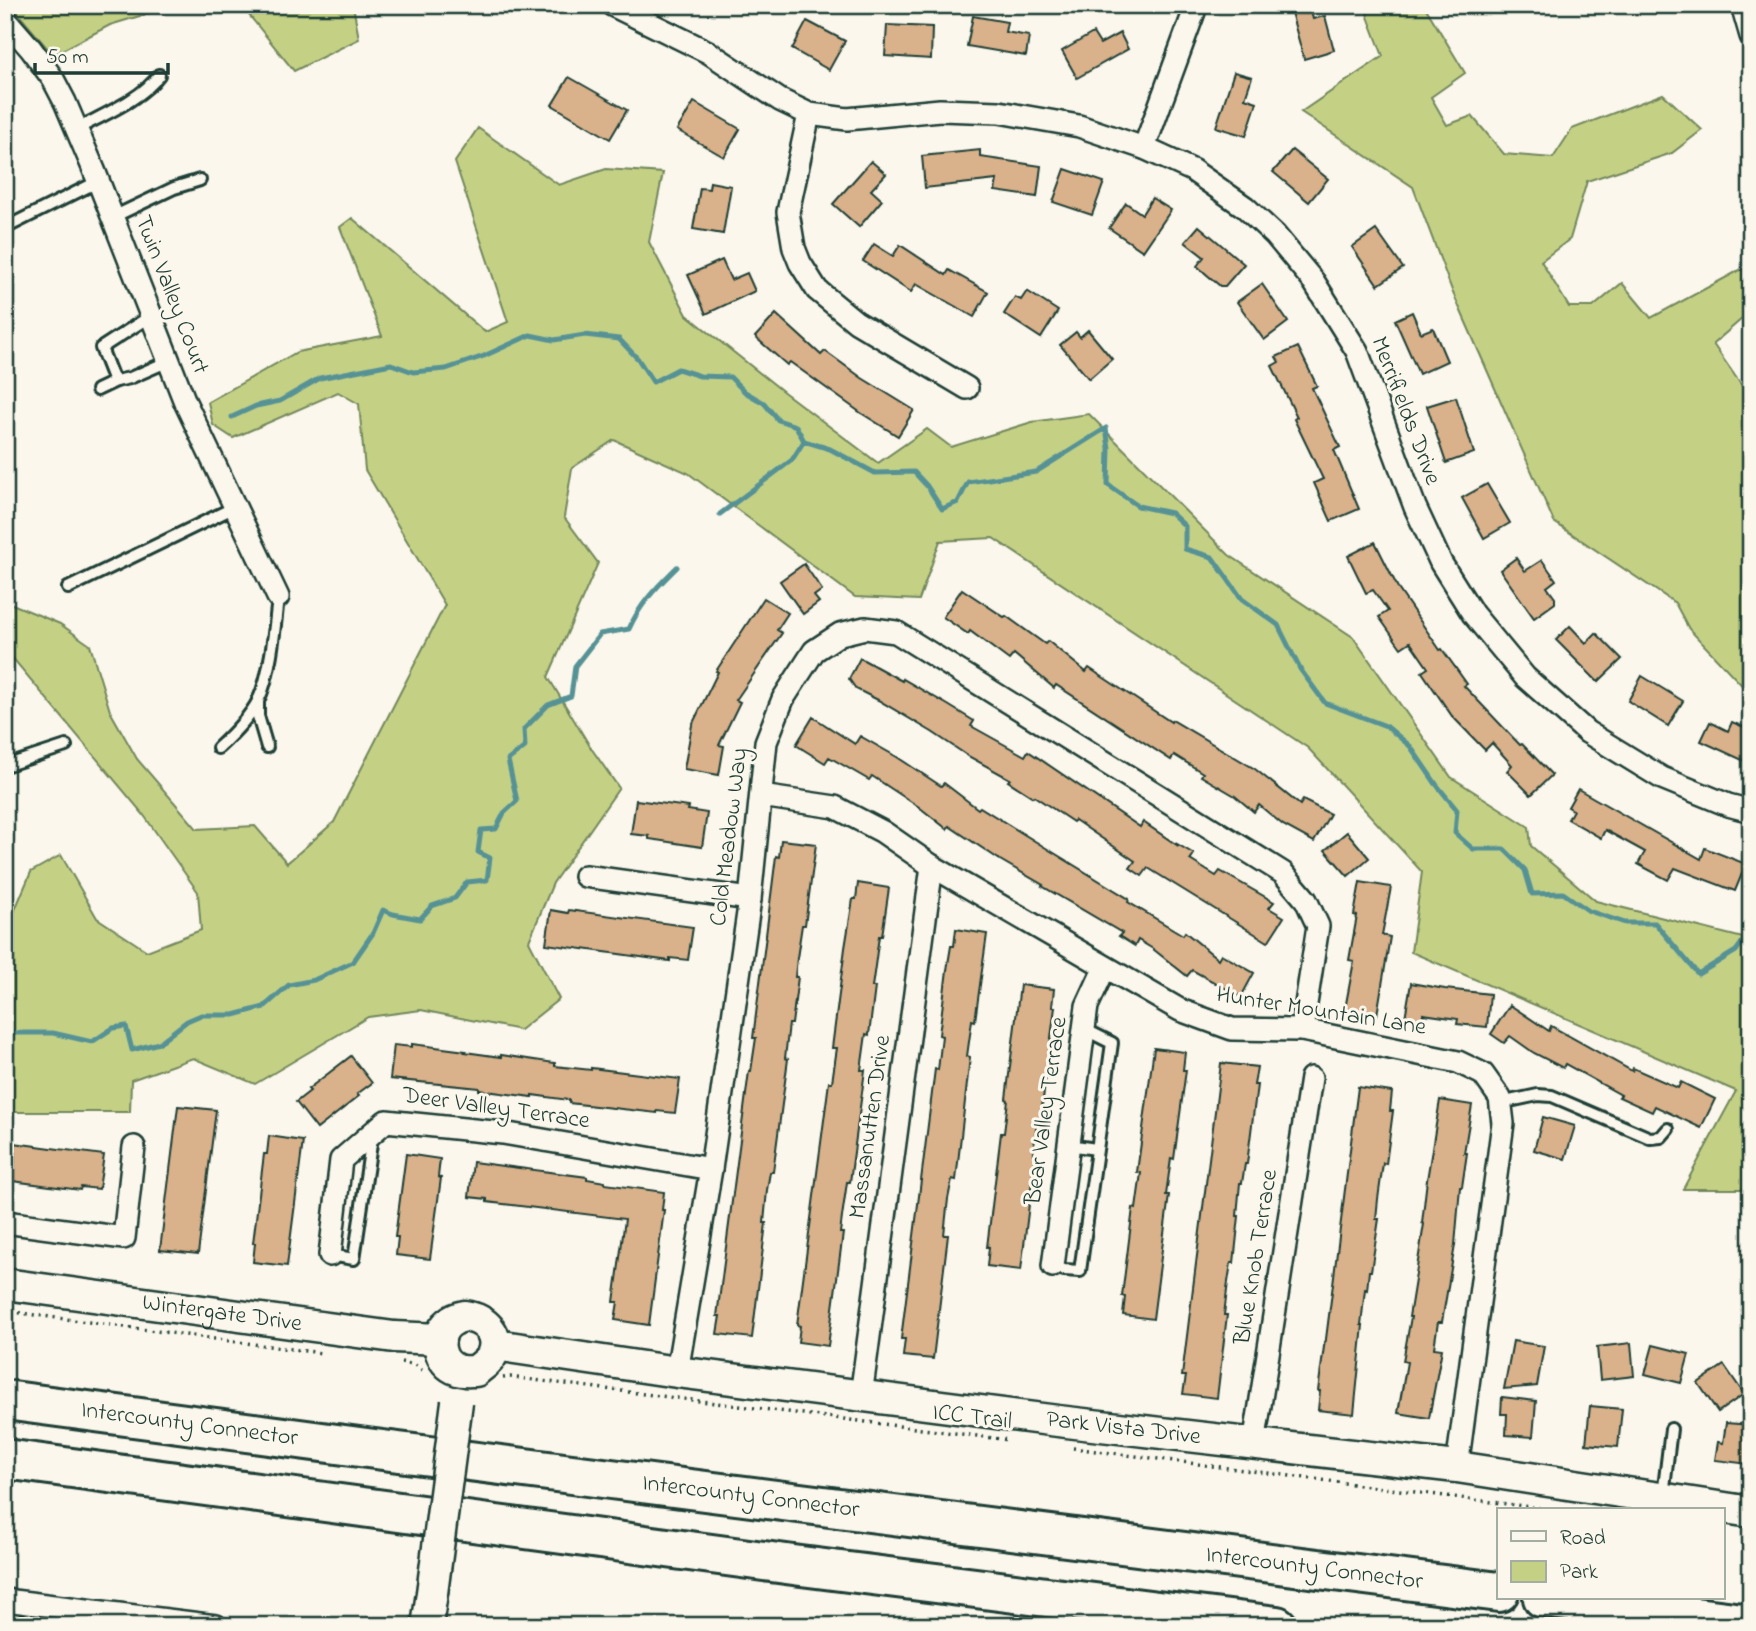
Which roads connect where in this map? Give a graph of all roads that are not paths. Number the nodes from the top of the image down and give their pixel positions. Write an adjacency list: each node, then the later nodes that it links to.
1 (612, 5): 7 (street, Merrifields Drive)
2 (1742, 5): 5 (street)
3 (1194, 12): 9 (street)
4 (5, 19): 8 (street, Twin Valley Court)
5 (1751, 36)
6 (159, 75): 8 (lane)
7 (809, 114): 9 (street, Merrifields Drive); 17 (street)
8 (76, 129): 11 (street, Twin Valley Court)
9 (1144, 148): 28 (street, Merrifields Drive)
10 (200, 180): 12 (lane)
11 (99, 181): 12 (street, Twin Valley Court); 13 (lane)
12 (113, 217): 14 (street, Twin Valley Court)
13 (5, 229)
14 (152, 315): 15 (street, Twin Valley Court); 16 (lane)
15 (169, 361): 16 (lane); 19 (street, Twin Valley Court)
16 (116, 381): 18 (lane)
17 (967, 388)
18 (97, 390)
19 (235, 508): 20 (lane); 21 (street, Twin Valley Court)
20 (68, 588)
21 (278, 597): 22 (lane)
22 (258, 699): 24 (lane); 25 (lane)
23 (66, 746): 26 (lane)
24 (267, 747)
25 (218, 748)
26 (5, 766)
27 (761, 796): 29 (street, Hunter Mountain Lane); 31 (street, Cold Meadow Way); 34 (street, Cold Meadow Way)
28 (1751, 811)
29 (932, 866): 32 (street, Hunter Mountain Lane); 50 (street, Massanutten Drive)
30 (585, 876): 31 (street)
31 (750, 900): 41 (street, Cold Meadow Way)
32 (1105, 967): 33 (street, Bear Valley Terrace); 34 (street, Hunter Mountain Lane)
33 (1084, 1029): 38 (street, Bear Valley Terrace); 40 (lane)
34 (1302, 1030): 36 (street, Hunter Mountain Lane)
35 (1311, 1078): 53 (street, Blue Knob Terrace)
36 (1500, 1103): 37 (lane); 55 (street, Hunter Mountain Lane)
37 (1668, 1129)
38 (1069, 1145): 40 (lane); 44 (street, Bear Valley Terrace)
39 (134, 1147): 42 (street)
40 (1096, 1149): 44 (lane)
41 (711, 1169): 43 (street, Deer Valley Terrace); 49 (street, Cold Meadow Way)
42 (5, 1222)
43 (330, 1255)
44 (1053, 1266)
45 (5, 1284): 46 (street, Wintergate Drive)
46 (440, 1339): 47 (street); 48 (street)
47 (495, 1345): 48 (street); 49 (street, Park Vista Drive)
48 (460, 1371): 63 (street, bridge)
49 (677, 1372): 50 (street, Park Vista Drive)
50 (861, 1396): 53 (street, Park Vista Drive)
51 (5, 1400): 58 (highway, Intercounty Connector)
52 (1671, 1429): 56 (lane)
53 (1254, 1444): 55 (street, Park Vista Drive)
54 (5, 1459): 64 (highway)
55 (1457, 1467): 56 (street, Park Vista Drive)
56 (1663, 1499): 57 (street, Park Vista Drive)
57 (1751, 1511)
58 (1497, 1592)
59 (5, 1600): 62 (street)
60 (1559, 1600): 61 (highway)
61 (1751, 1624)
62 (216, 1626)
63 (427, 1626)
64 (1277, 1626)

